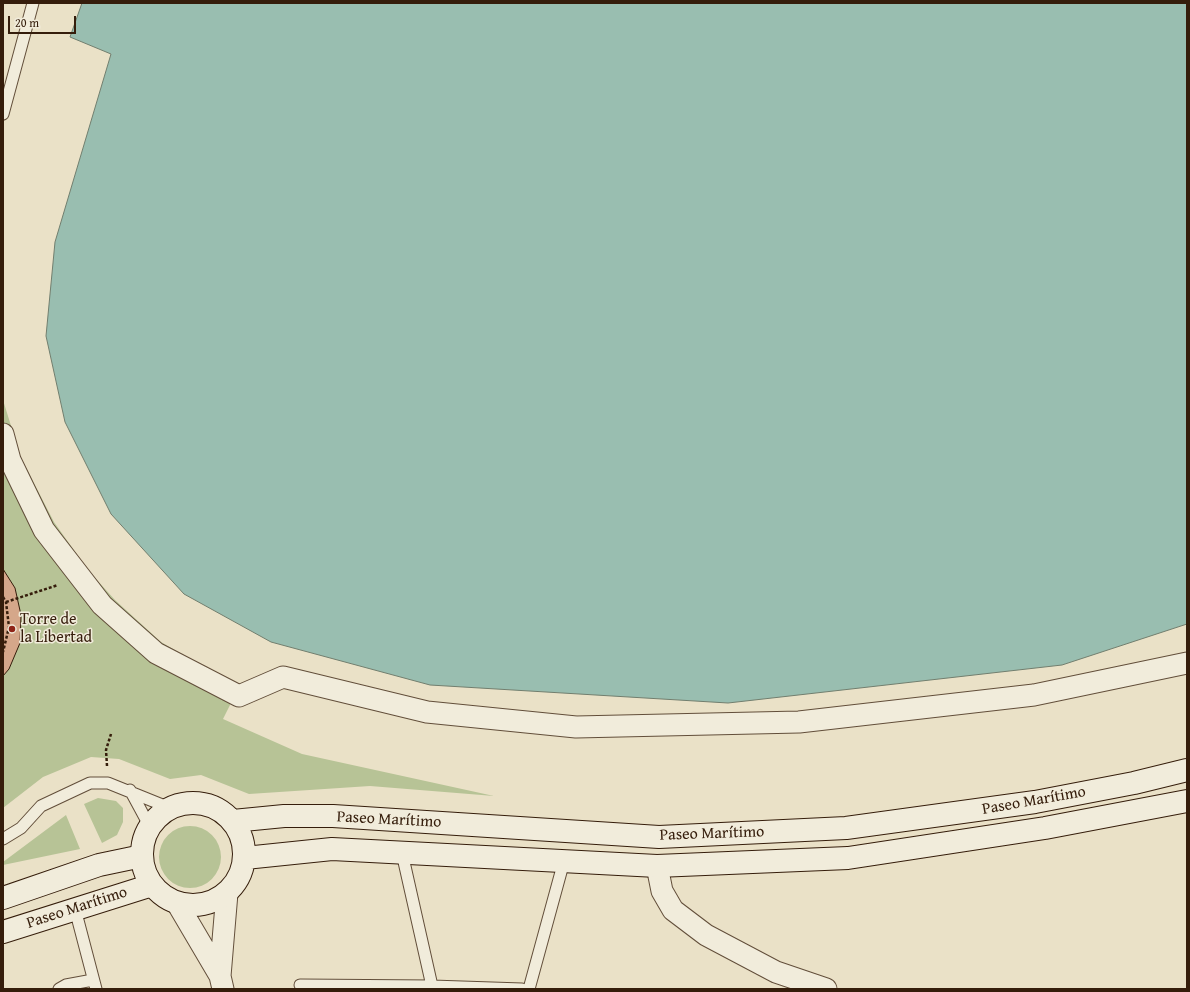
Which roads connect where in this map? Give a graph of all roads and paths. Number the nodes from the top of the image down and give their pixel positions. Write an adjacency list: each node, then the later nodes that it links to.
1 (34, 3): 2 (lane)
2 (3, 114)
3 (3, 434): 4 (street)
4 (81, 577): 6 (path); 8 (street)
5 (3, 597): 6 (path)
6 (6, 602): 7 (path)
7 (3, 652)
8 (1187, 662)
9 (111, 734): 11 (path)
10 (1187, 770): 15 (main road, Paseo Marítimo)
11 (108, 782): 12 (lane); 17 (lane)
12 (130, 790): 14 (lane); 16 (lane)
13 (1187, 801): 22 (main road, Paseo Marítimo)
14 (170, 808): 15 (main road, Paseo Marítimo); 16 (main road, Paseo Marítimo)
15 (233, 821): 20 (main road, Paseo Marítimo)
16 (150, 826): 19 (main road, Paseo Marítimo)
17 (3, 839)
18 (402, 853): 20 (main road, Paseo Marítimo); 21 (main road, Paseo Marítimo); 32 (lane)
19 (142, 856): 23 (main road, Paseo Marítimo); 25 (main road, Paseo Marítimo)
20 (245, 858): 24 (main road, Paseo Marítimo)
21 (564, 862): 22 (main road, Paseo Marítimo); 36 (lane)
22 (657, 866): 37 (street)
23 (152, 885): 26 (main road, Paseo Marítimo); 27 (main road, Paseo Marítimo)
24 (227, 893): 26 (main road, Paseo Marítimo); 29 (street)
25 (3, 898)
26 (177, 903): 29 (street)
27 (75, 909): 28 (main road, Paseo Marítimo); 30 (lane)
28 (3, 932)
29 (221, 982)
30 (94, 984): 34 (lane)
31 (300, 985): 33 (lane)
32 (432, 986): 33 (lane); 35 (lane)
33 (376, 987)
34 (59, 989)
35 (522, 989)
36 (529, 989)
37 (826, 989)

